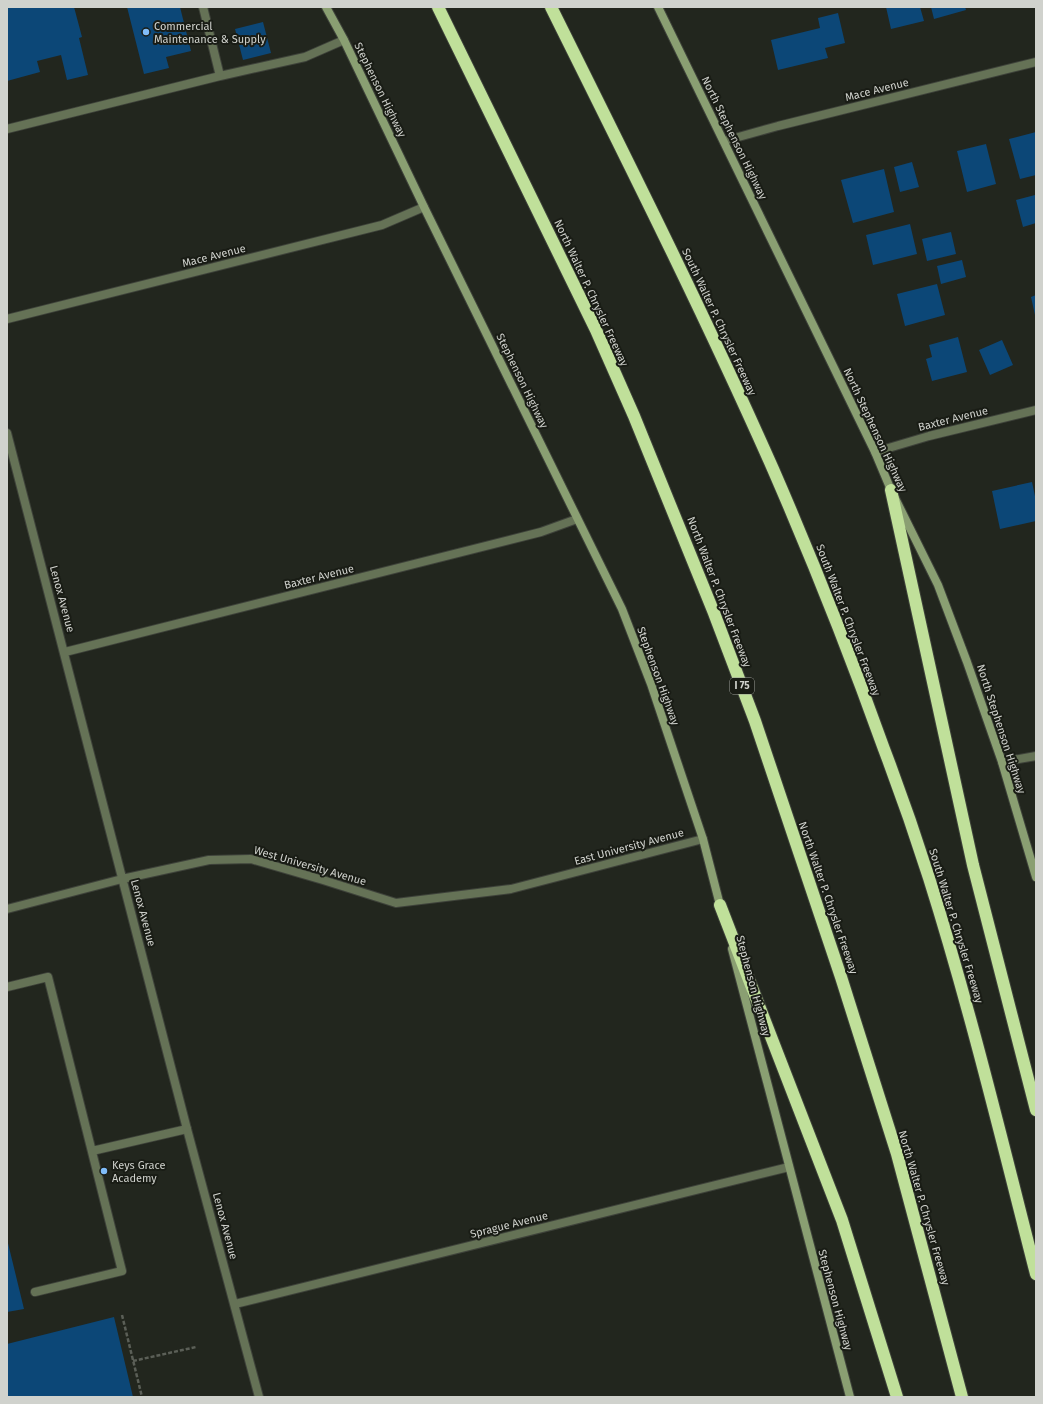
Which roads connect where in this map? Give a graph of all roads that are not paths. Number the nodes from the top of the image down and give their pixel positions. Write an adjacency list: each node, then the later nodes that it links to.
1 (203, 7): 8 (street)
2 (326, 7): 6 (main road, Stephenson Highway)
3 (438, 7): 38 (highway, North Walter P. Chrysler Freeway / I 75)
4 (551, 7): 32 (highway, South Walter P. Chrysler Freeway)
5 (658, 7): 10 (main road, North Stephenson Highway)
6 (344, 40): 8 (street); 11 (main road, Stephenson Highway)
7 (1036, 62): 10 (street, Mace Avenue)
8 (220, 76): 9 (street)
9 (7, 130)
10 (724, 141): 15 (main road, North Stephenson Highway)
11 (424, 207): 12 (street, Mace Avenue); 17 (main road, Stephenson Highway)
12 (7, 319)
13 (1036, 410): 15 (street, Baxter Avenue)
14 (7, 434): 18 (street, Lenox Avenue)
15 (875, 452): 16 (main road, North Stephenson Highway)
16 (891, 490): 20 (main road, North Stephenson Highway); 28 (highway)
17 (577, 519): 18 (street, Baxter Avenue); 21 (main road, Stephenson Highway)
18 (65, 652): 24 (street, Lenox Avenue)
19 (1036, 756): 20 (street)
20 (1002, 762): 23 (main road, North Stephenson Highway)
21 (704, 839): 22 (street, East University Avenue); 25 (main road, Stephenson Highway)
22 (560, 877): 24 (street, West University Avenue)
23 (1036, 877)
24 (122, 879): 26 (street, West University Avenue); 29 (street, Lenox Avenue)
25 (720, 905): 31 (main road, Stephenson Highway); 37 (highway)
26 (7, 909)
27 (7, 987): 30 (street)
28 (1036, 1110)
29 (187, 1129): 30 (street); 34 (street, Lenox Avenue)
30 (92, 1151): 33 (street)
31 (789, 1167): 34 (street, Sprague Avenue); 36 (main road, Stephenson Highway)
32 (1036, 1274)
33 (35, 1292)
34 (235, 1304): 35 (street, Lenox Avenue)
35 (259, 1397)
36 (850, 1397)
37 (897, 1397)
38 (962, 1397)

